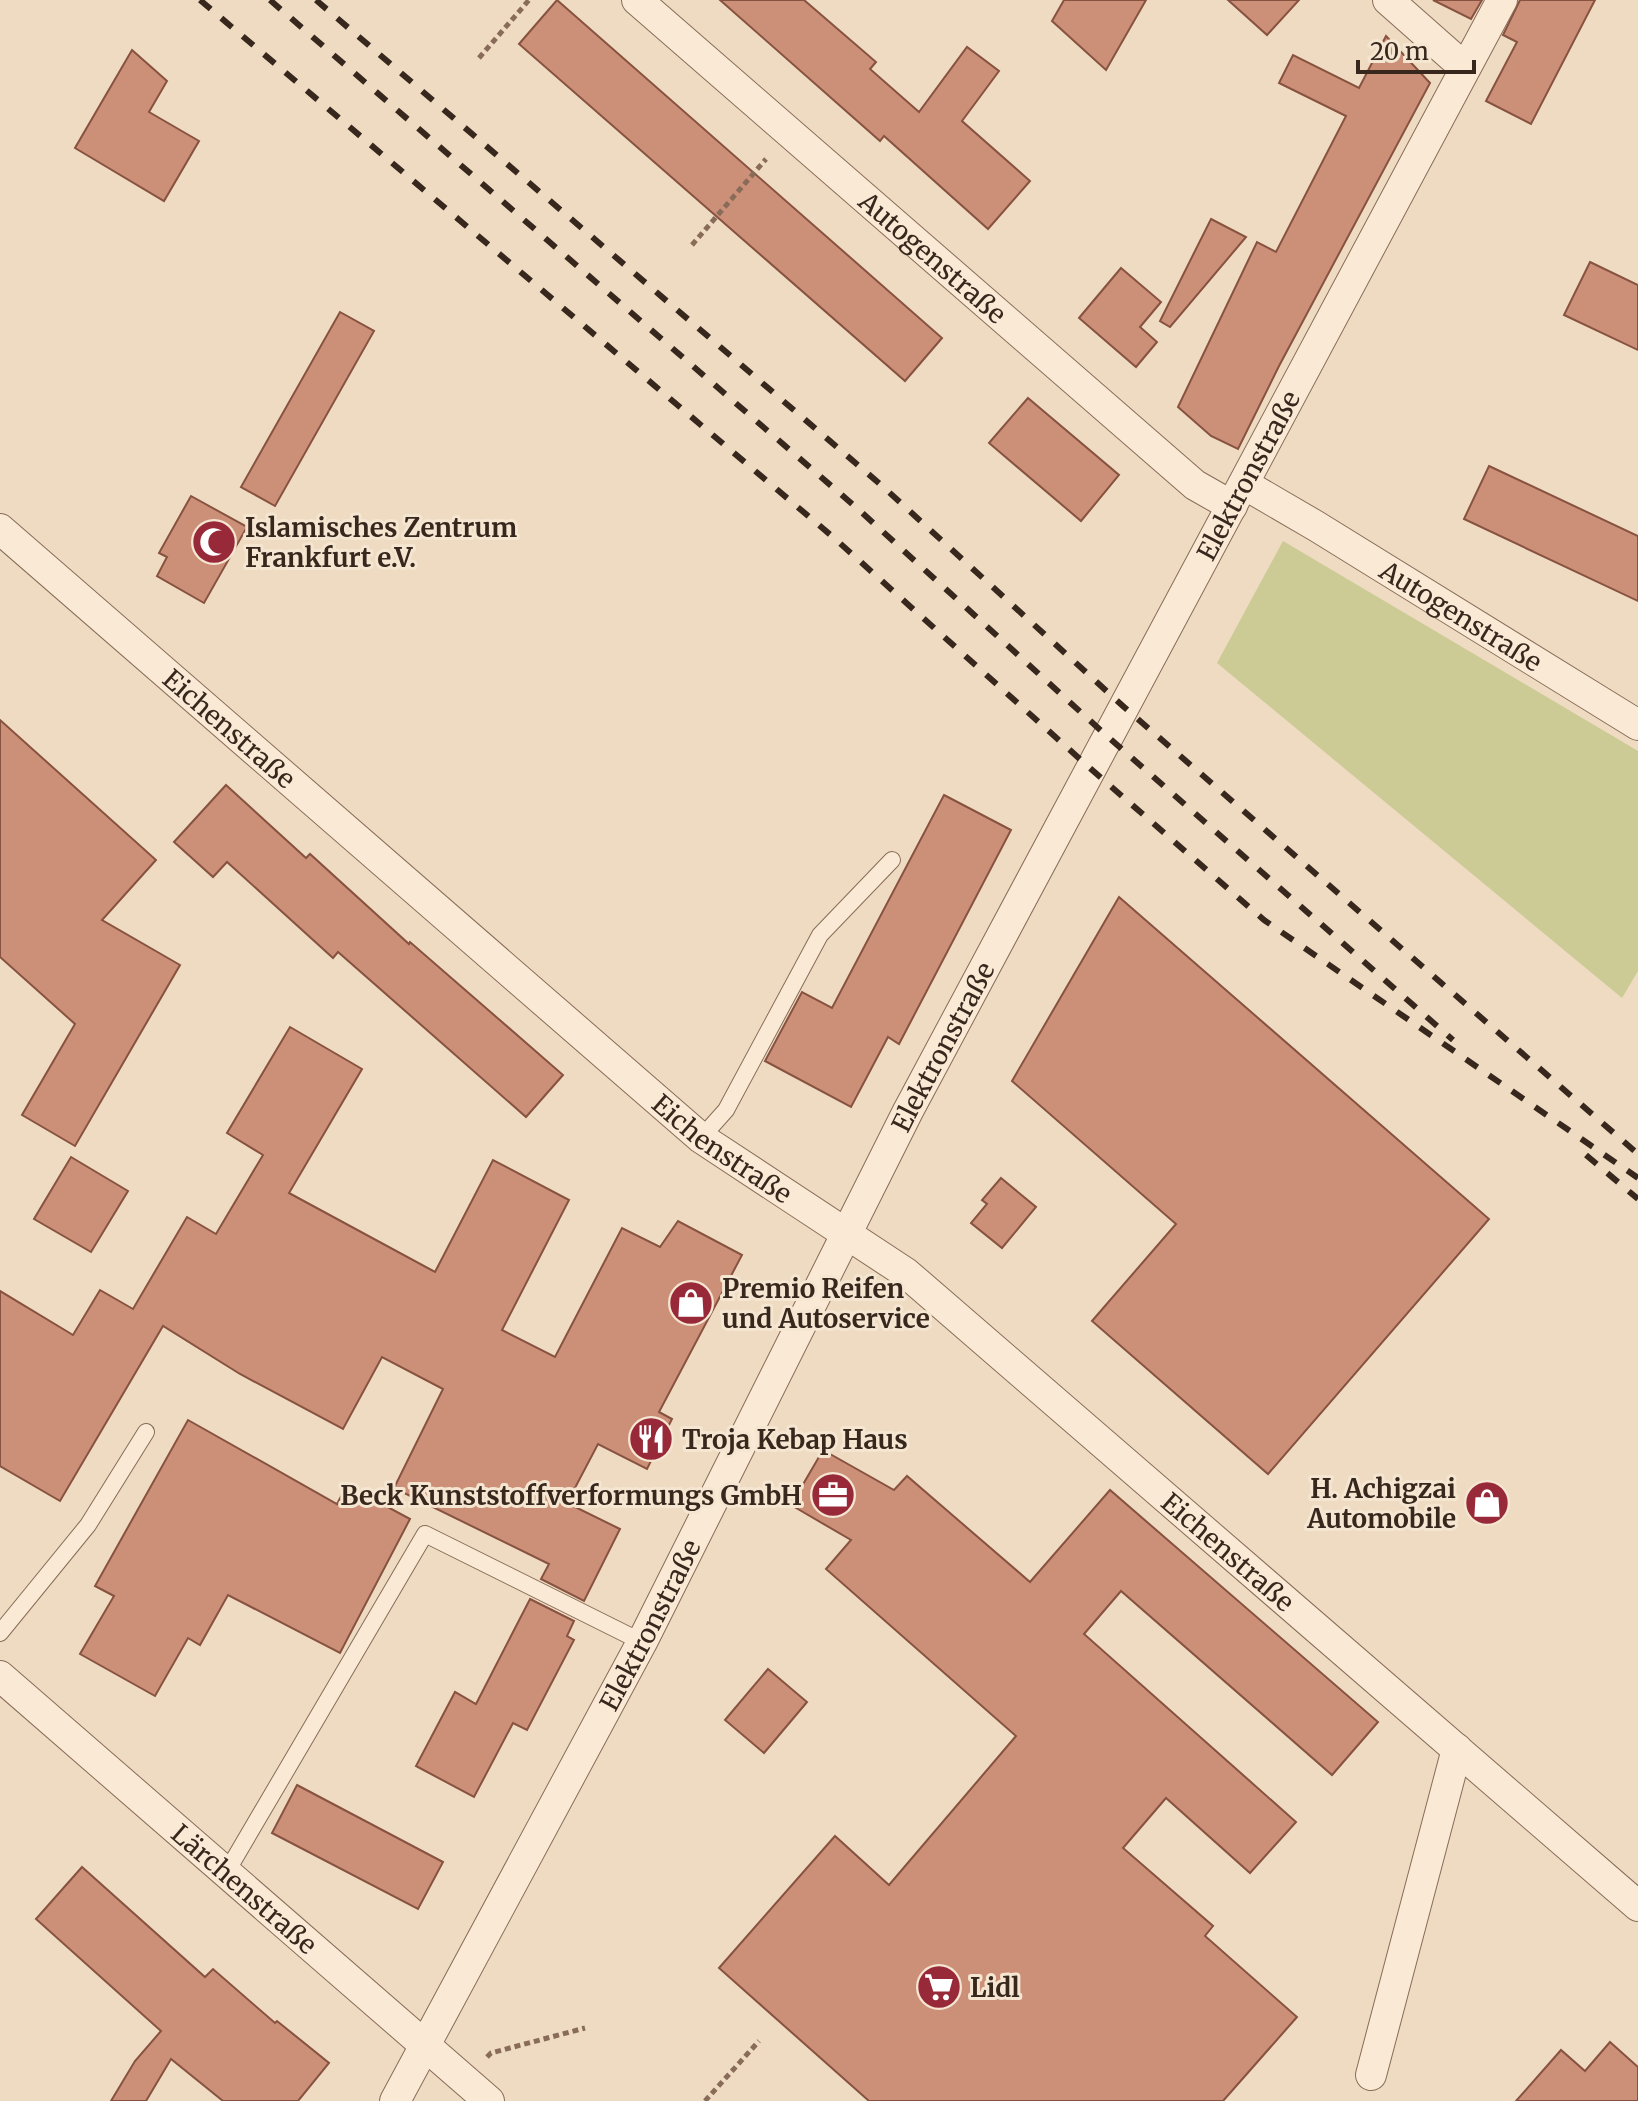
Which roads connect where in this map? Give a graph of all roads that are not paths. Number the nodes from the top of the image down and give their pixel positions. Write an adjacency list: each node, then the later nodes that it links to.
1 (637, 0): 5 (street, Autogenstraße)
2 (1388, 0): 4 (street)
3 (1502, 0): 4 (street, Elektronstraße)
4 (1465, 68): 5 (street, Elektronstraße)
5 (1238, 495): 7 (street, Autogenstraße); 10 (street, Elektronstraße)
6 (0, 529): 9 (street, Eichenstraße)
7 (1636, 719)
8 (892, 860): 9 (lane)
9 (701, 1138): 10 (street, Eichenstraße)
10 (846, 1235): 13 (street, Elektronstraße); 15 (street, Eichenstraße)
11 (146, 1432): 12 (lane)
12 (0, 1633)
13 (642, 1642): 16 (lane); 18 (street, Elektronstraße)
14 (0, 1676): 16 (street, Lärchenstraße)
15 (1457, 1749): 17 (street, Eichenstraße); 19 (street)
16 (226, 1873): 18 (street, Lärchenstraße)
17 (1638, 1906)
18 (425, 2045): 20 (street, Lärchenstraße); 21 (street, Elektronstraße)
19 (1371, 2075)
20 (478, 2091)
21 (395, 2101)

